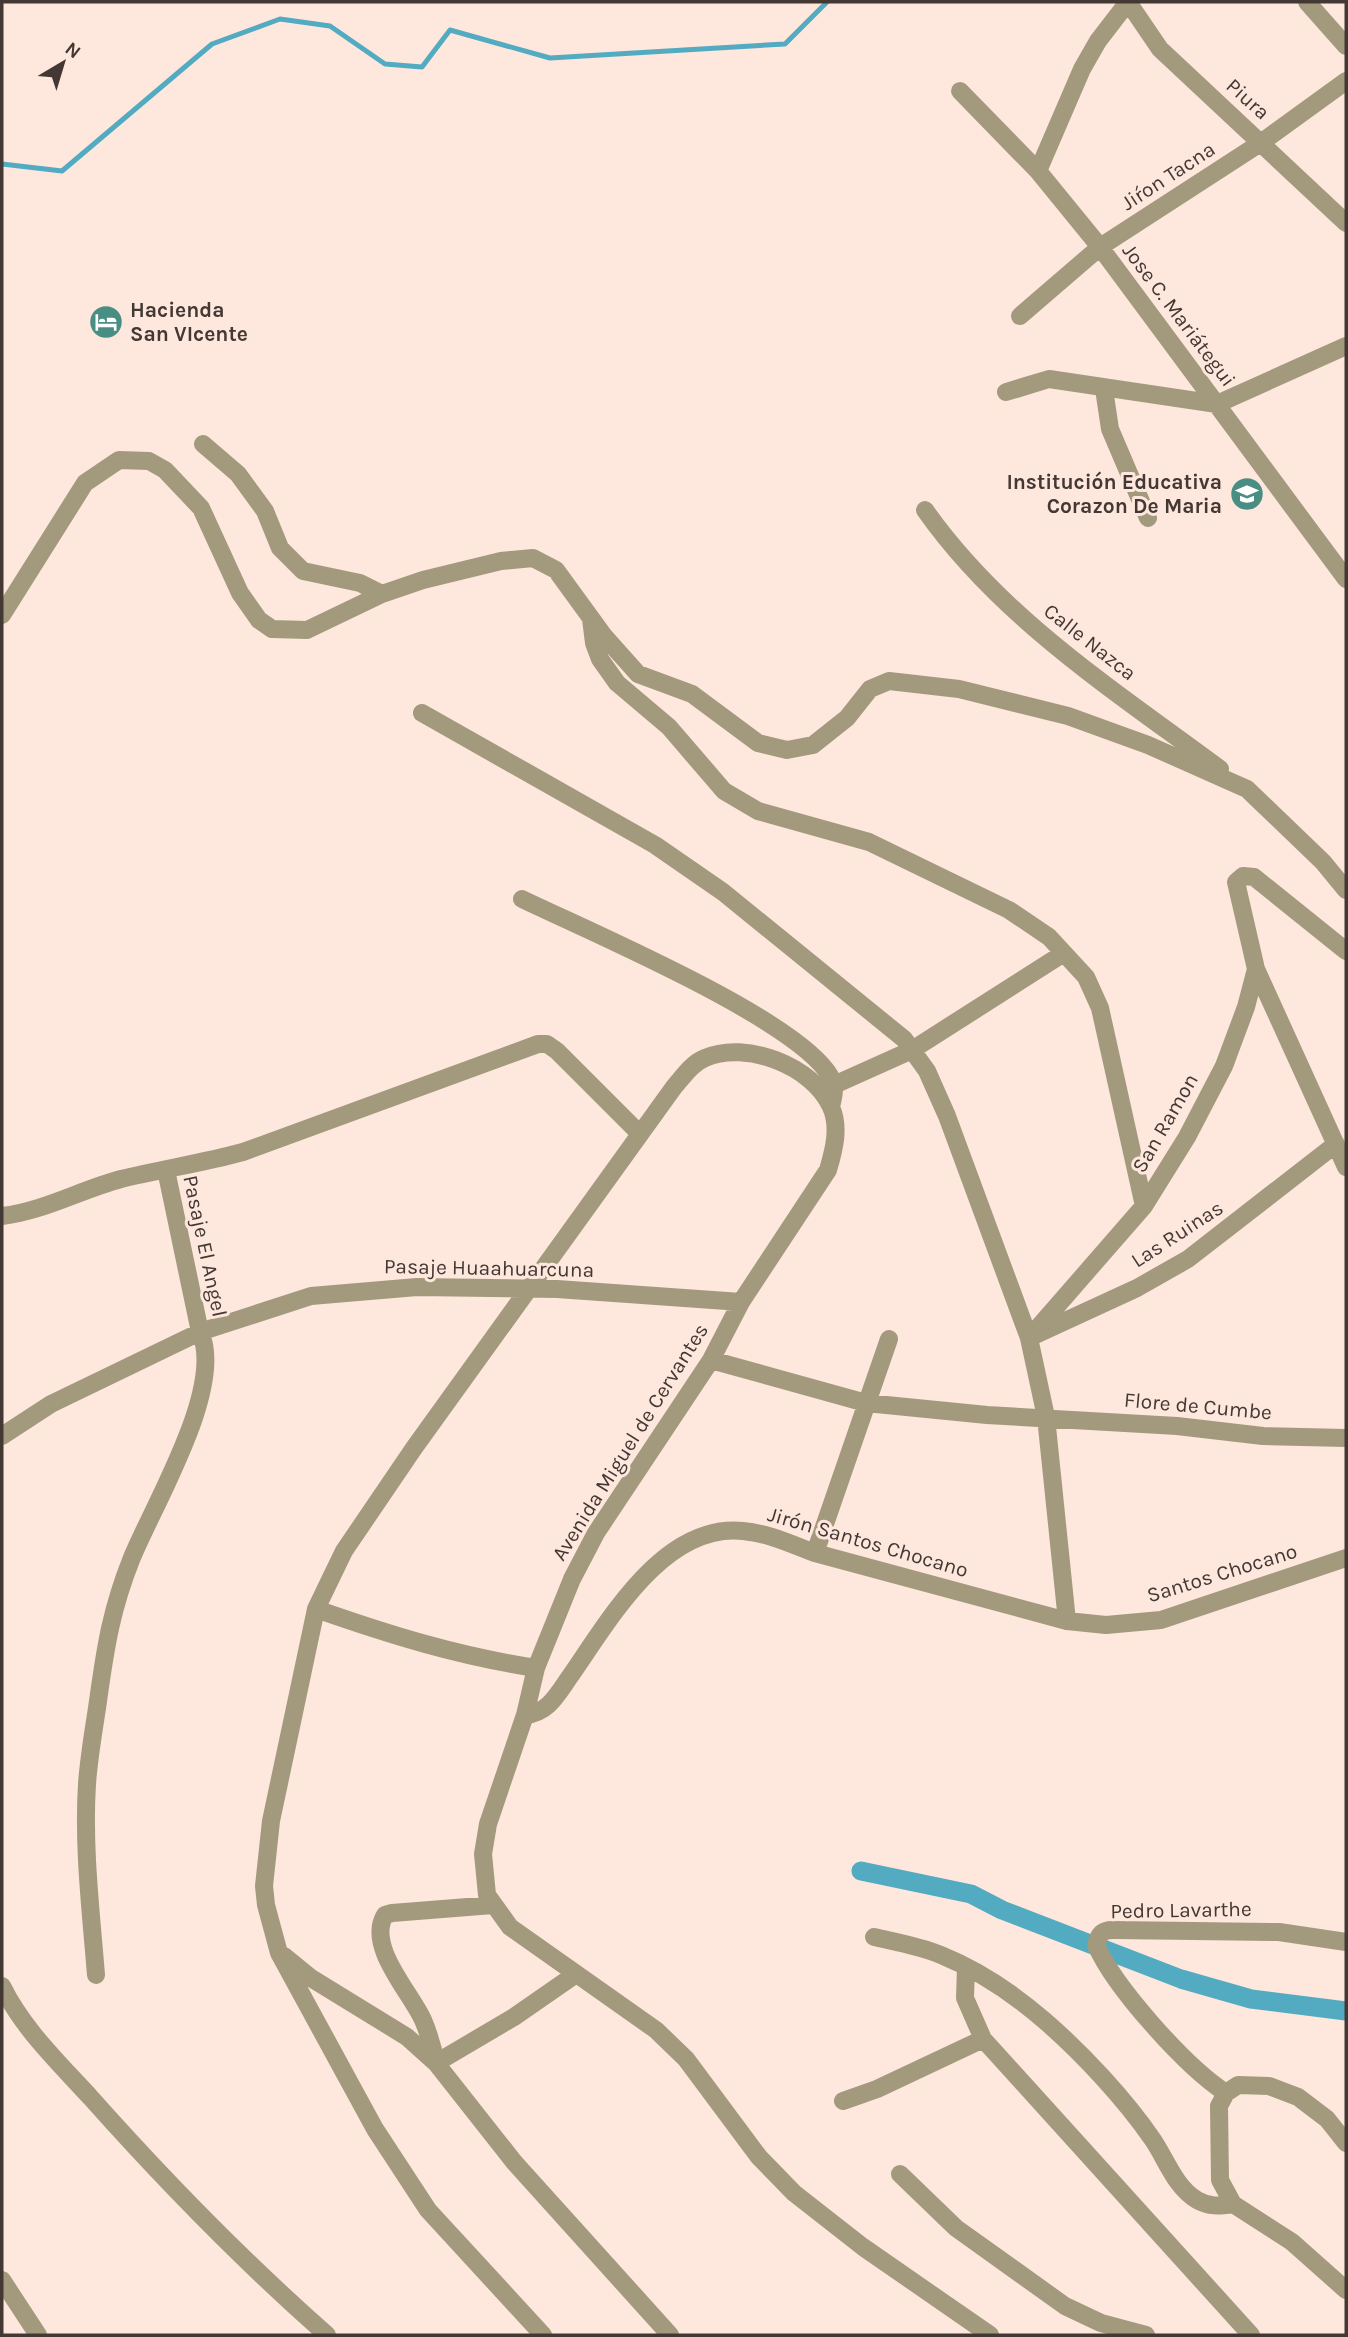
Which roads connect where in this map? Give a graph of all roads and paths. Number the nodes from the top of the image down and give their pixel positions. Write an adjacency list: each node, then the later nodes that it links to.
1 (1128, 2): 6 (street, Piura); 7 (street)
2 (1307, 2): 3 (street)
3 (1346, 47)
4 (1346, 81): 6 (street, Jiŕon Tacna)
5 (960, 91): 7 (street, Jose C. Mariátegui)
6 (1262, 142): 8 (street, Piura); 9 (street, Jiŕon Tacna)
7 (1038, 171): 9 (street, Jose C. Mariátegui)
8 (1346, 223)
9 (1100, 247): 10 (street, Jiŕon Tacna); 14 (street, Jose C. Mariátegui)
10 (1020, 316)
11 (1346, 345): 14 (street)
12 (1104, 389): 13 (street); 14 (street); 17 (street)
13 (1006, 392)
14 (1217, 404): 18 (street, Jose C. Mariátegui)
15 (203, 444): 19 (street)
16 (925, 510): 23 (street, Calle Nazca)
17 (1148, 518)
18 (1346, 579)
19 (382, 594): 20 (street); 21 (street)
20 (2, 615)
21 (590, 616): 23 (street); 27 (street)
22 (422, 713): 29 (street)
23 (1247, 789): 24 (street)
24 (1346, 890)
25 (522, 899): 30 (street)
26 (1346, 951): 28 (street)
27 (1064, 953): 29 (street); 36 (street)
28 (1256, 969): 33 (street); 36 (street, San Ramon)
29 (912, 1050): 30 (street); 41 (street)
30 (834, 1085): 31 (street, Avenida Miguel de Cervantes)
31 (831, 1107): 32 (street); 39 (street, Avenida Miguel de Cervantes)
32 (640, 1134): 35 (street); 38 (street)
33 (1336, 1144): 34 (street); 41 (street, Las Ruinas)
34 (1346, 1167)
35 (166, 1170): 37 (street); 40 (street, Pasaje El Angel)
36 (1144, 1206): 41 (street, San Ramon)
37 (2, 1216)
38 (530, 1290): 39 (street, Pasaje Huaahuarcuna); 40 (street, Pasaje Huaahuarcuna); 50 (street)
39 (741, 1302): 43 (street, Avenida Miguel de Cervantes)
40 (200, 1332): 46 (street, Pasaje Huaahuarcuna); 60 (street, Pasaje El Angel)
41 (1029, 1338): 45 (street)
42 (890, 1339): 44 (street)
43 (711, 1360): 44 (street, Flore de Cumbe); 52 (street, Avenida Miguel de Cervantes)
44 (866, 1403): 45 (street, Flore de Cumbe); 48 (street)
45 (1046, 1417): 47 (street, Flore de Cumbe); 51 (street)
46 (2, 1436)
47 (1346, 1438)
48 (815, 1553): 51 (street, Jirón Santos Chocano); 53 (street, Jirón Santos Chocano)
49 (1346, 1558): 51 (street, Santos Chocano)
50 (316, 1609): 52 (street); 57 (street)
51 (1067, 1621)
52 (536, 1668): 53 (street, Avenida Miguel de Cervantes)
53 (525, 1715): 54 (street, Avenida Miguel de Cervantes)
54 (493, 1905): 59 (street, Avenida Miguel de Cervantes); 63 (street)
55 (874, 1937): 58 (street)
56 (1346, 1942): 64 (street, Pedro Lavarthe)
57 (279, 1953): 63 (street); 73 (street)
58 (966, 1967): 62 (street); 68 (street)
59 (576, 1974): 63 (street); 75 (street, Avenida Miguel de Cervantes)
60 (96, 1975)
61 (2, 1986): 72 (street)
62 (983, 2039): 65 (street); 77 (street)
63 (436, 2063): 74 (street)
64 (1226, 2092): 66 (street); 68 (street)
65 (843, 2101)
66 (1346, 2143)
67 (900, 2174): 76 (street)
68 (1233, 2204): 70 (street)
69 (2, 2280): 71 (street)
70 (1346, 2290)
71 (38, 2335)
72 (327, 2335)
73 (543, 2335)
74 (670, 2335)
75 (990, 2335)
76 (1146, 2335)
77 (1251, 2335)

